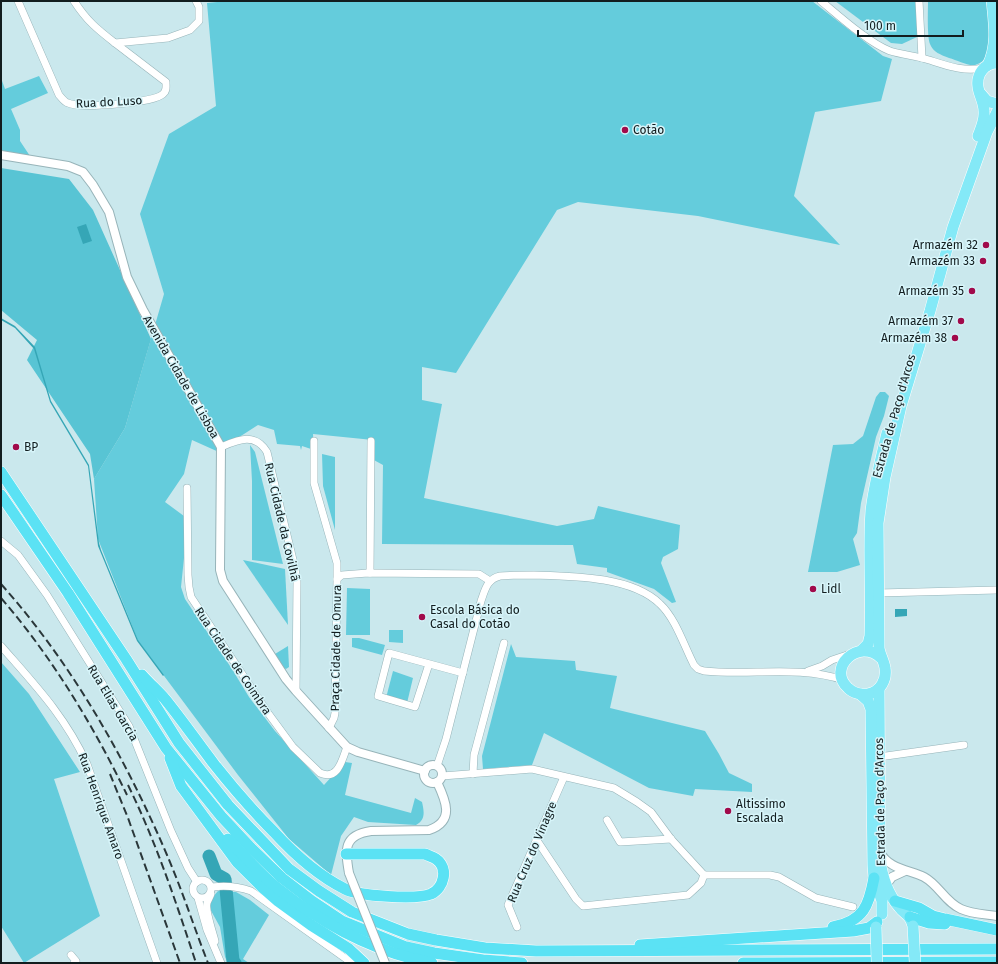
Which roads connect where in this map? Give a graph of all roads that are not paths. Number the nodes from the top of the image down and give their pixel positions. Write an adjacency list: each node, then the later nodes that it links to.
1 (18, 1): 7 (street, Rua do Luso)
2 (74, 1): 7 (street)
3 (196, 1): 7 (street)
4 (820, 1): 8 (street)
5 (919, 1): 8 (street)
6 (992, 1): 9 (main road)
7 (115, 42)
8 (922, 58): 10 (street)
9 (990, 65): 10 (street); 11 (main road)
10 (960, 69): 11 (street)
11 (977, 83): 12 (main road, Estrada de Paço d'Arcos)
12 (981, 94): 13 (main road); 30 (main road, Estrada de Paço d'Arcos)
13 (997, 104)
14 (997, 112): 27 (main road, Estrada de Paço d'Arcos)
15 (1, 155): 18 (street, Avenida Cidade de Lisboa)
16 (314, 441): 24 (street)
17 (370, 441): 23 (street)
18 (221, 447): 38 (street, Avenida Cidade de Lisboa); 38 (street, Rua Cidade da Covilhã)
19 (1, 472): 32 (highway)
20 (187, 488): 42 (street, Rua Cidade de Coimbra)
21 (1, 495): 43 (highway)
22 (1, 541): 59 (street, Rua Elias Garcia)
23 (370, 572): 24 (street, Praça Cidade de Omura); 25 (street, Praça Cidade de Omura)
24 (337, 579): 40 (street, Praça Cidade de Omura)
25 (490, 581): 34 (street); 35 (street)
26 (997, 590): 27 (street)
27 (878, 593): 31 (main road, Estrada de Paço d'Arcos)
28 (504, 643): 47 (street)
29 (1, 646): 76 (street, Rua Henrique Amaro)
30 (858, 652): 31 (main road); 34 (street); 36 (main road, Estrada de Paço d'Arcos)
31 (881, 658): 37 (main road, Estrada de Paço d'Arcos)
32 (126, 659): 55 (highway); 71 (highway)
33 (429, 664): 33 (street); 35 (street)
34 (802, 672): 36 (street)
35 (463, 673): 45 (street)
36 (843, 680): 39 (main road, Estrada de Paço d'Arcos)
37 (879, 689): 39 (main road); 44 (main road, Estrada de Paço d'Arcos)
38 (296, 691): 40 (street, Avenida Cidade de Lisboa)
39 (860, 694): 58 (main road, Estrada de Paço d'Arcos)
40 (329, 728): 42 (street, Avenida Cidade de Lisboa)
41 (964, 745): 44 (street)
42 (347, 747): 46 (street, Avenida Cidade de Lisboa)
43 (166, 748): 50 (highway); 82 (highway)
44 (879, 757): 54 (main road, Estrada de Paço d'Arcos)
45 (437, 766): 46 (street); 49 (street)
46 (425, 771): 49 (street)
47 (473, 774): 48 (street); 49 (street)
48 (564, 777): 52 (street, Rua Cruz do Vinagre); 53 (street)
49 (439, 779): 55 (street)
50 (200, 810): 79 (highway); 81 (highway)
51 (607, 820): 53 (street)
52 (536, 839): 57 (street); 67 (street, Rua Cruz do Vinagre)
53 (671, 839): 57 (street)
54 (880, 852): 56 (street); 60 (main road, Estrada de Paço d'Arcos)
55 (346, 854): 80 (street, bridge)
56 (905, 871): 60 (street); 65 (street)
57 (704, 875): 63 (street)
58 (874, 878): 66 (main road, Estrada de Paço d'Arcos); 69 (highway)
59 (197, 882): 61 (street); 62 (street)
60 (886, 885): 64 (main road, Estrada de Paço d'Arcos)
61 (213, 889): 62 (street); 72 (street); 78 (street)
62 (198, 898): 72 (street)
63 (853, 907)
64 (905, 913): 66 (main road); 68 (highway); 68 (highway); 85 (main road, Estrada de Paço d'Arcos, bridge)
65 (997, 916)
66 (878, 921): 69 (highway); 84 (main road, Estrada de Paço d'Arcos, bridge)
67 (517, 927)
68 (997, 930)
69 (802, 934): 71 (highway)
70 (997, 949): 71 (highway)
71 (620, 951)
72 (217, 953): 77 (street)
73 (71, 955): 75 (street)
74 (997, 962): 83 (highway)
75 (74, 963)
76 (157, 963)
77 (221, 963)
78 (352, 963)
79 (364, 963)
80 (385, 963)
81 (432, 963)
82 (522, 963)
83 (743, 963)
84 (877, 963)
85 (915, 963)

